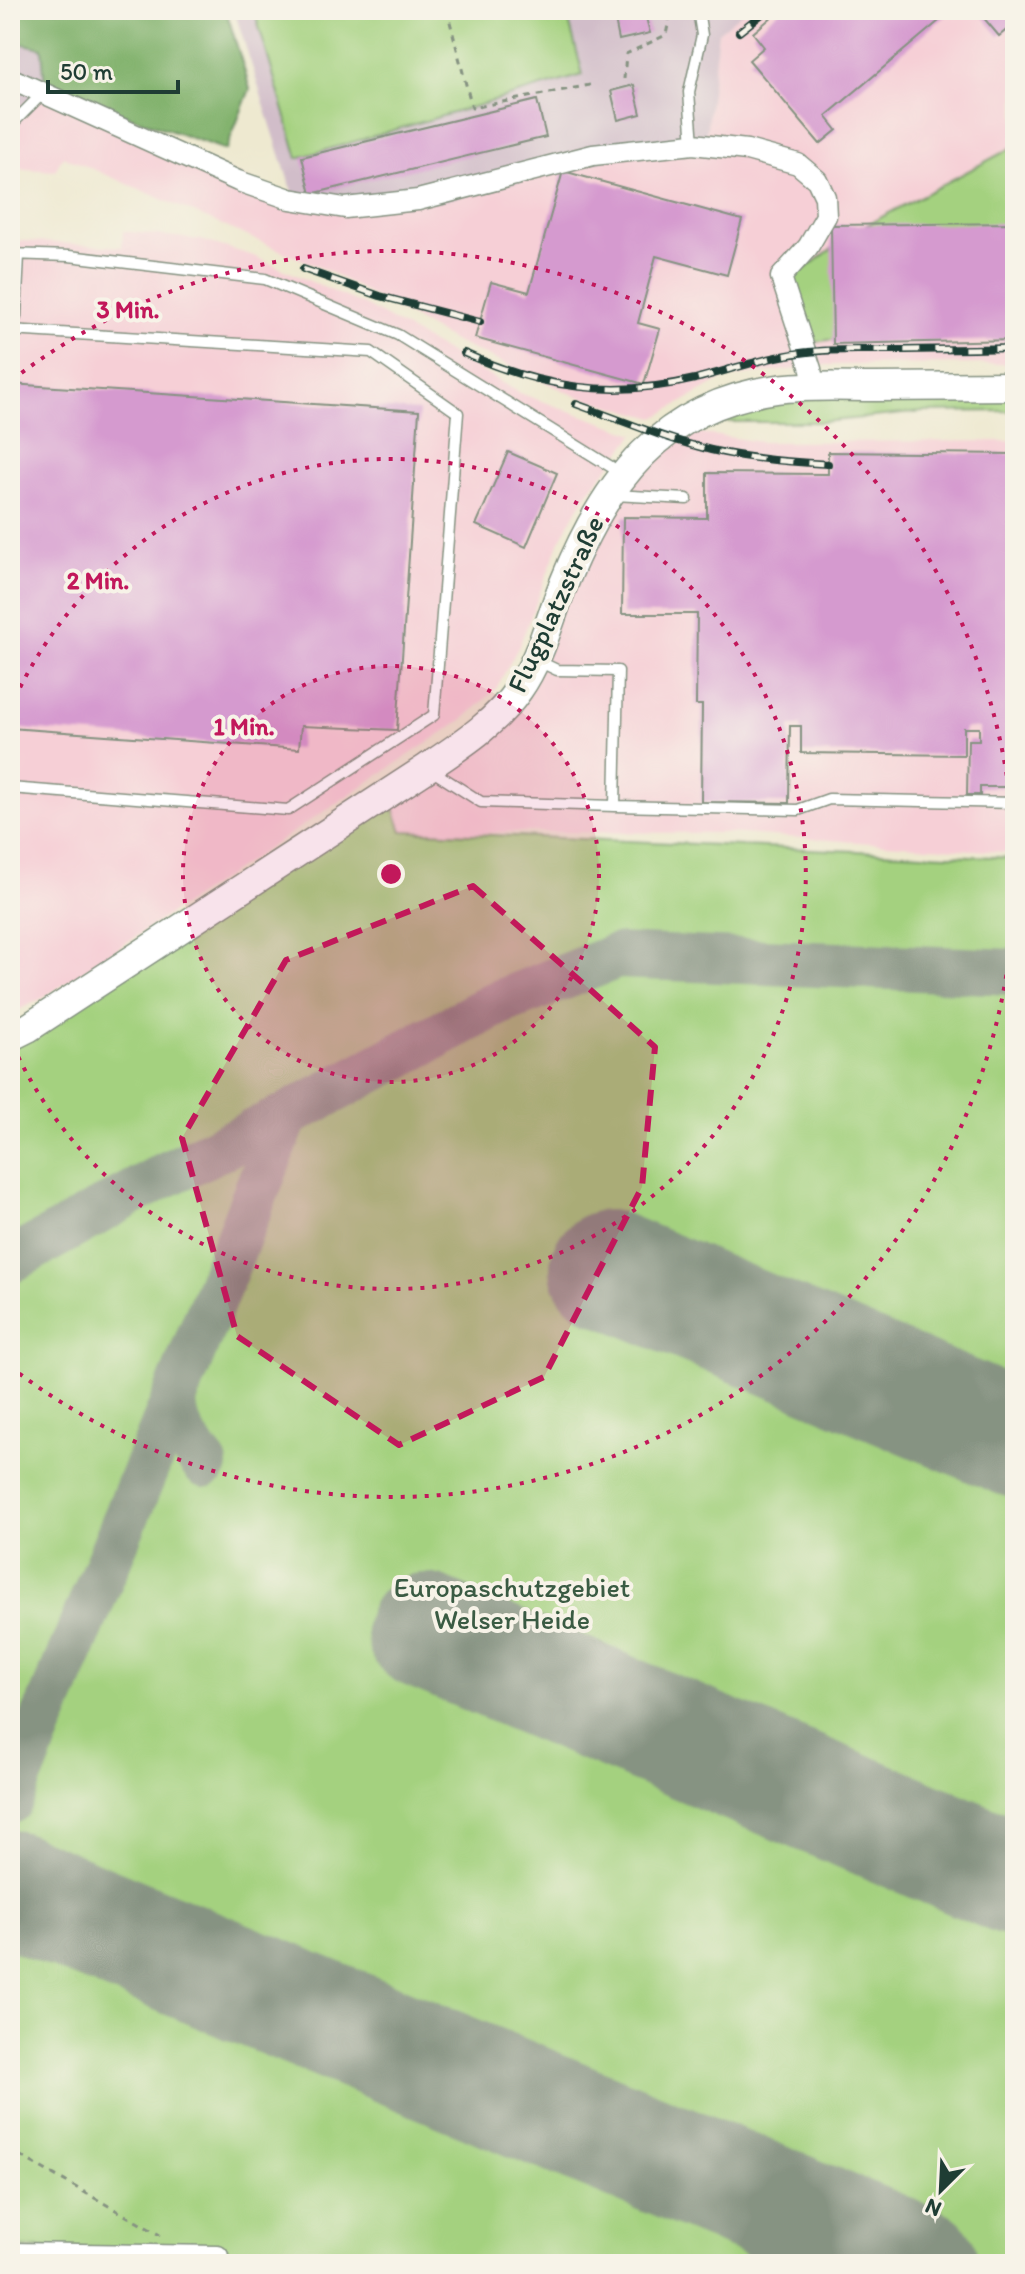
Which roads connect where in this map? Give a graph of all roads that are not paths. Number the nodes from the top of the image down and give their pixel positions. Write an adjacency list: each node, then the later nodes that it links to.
1 (698, 10): 5 (lane)
2 (10, 78): 3 (street)
3 (43, 93): 4 (lane); 5 (street)
4 (10, 126)
5 (693, 144): 10 (street)
6 (14, 254): 7 (lane); 11 (lane)
7 (10, 317)
8 (10, 330): 15 (lane)
9 (1015, 386): 10 (street, Flugplatzstraße)
10 (814, 387): 11 (street, Flugplatzstraße)
11 (615, 484): 12 (lane); 13 (street, Flugplatzstraße)
12 (687, 499)
13 (535, 659): 14 (street, Flugplatzstraße); 17 (lane)
14 (427, 768): 17 (lane); 18 (street, Flugplatzstraße)
15 (10, 788)
16 (1015, 803): 17 (lane)
17 (615, 806)
18 (10, 1037)
19 (10, 2253): 20 (street)
20 (218, 2264)

